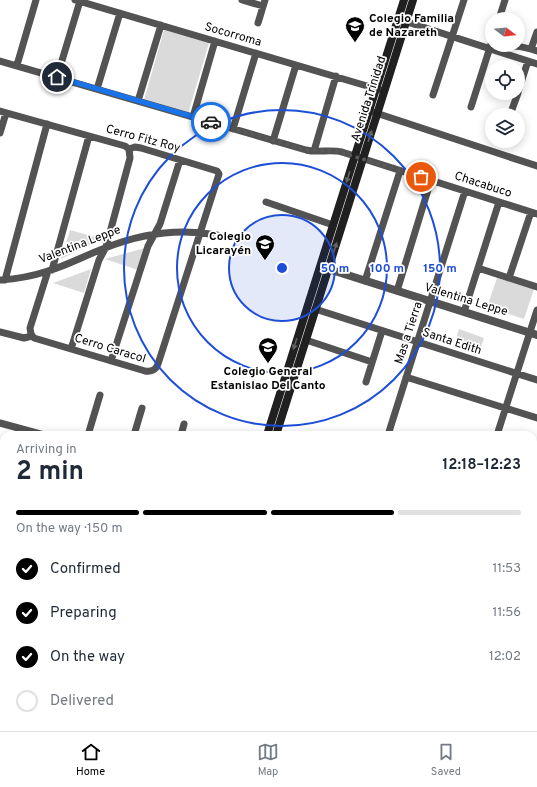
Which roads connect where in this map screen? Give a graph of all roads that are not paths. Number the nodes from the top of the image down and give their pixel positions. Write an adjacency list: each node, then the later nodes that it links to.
1 (36, 0): 26 (street)
2 (242, 0): 8 (street)
3 (404, 0): 11 (main road, Avenida Trinidad)
4 (413, 0): 11 (main road, Avenida Trinidad)
5 (464, 0): 15 (street)
6 (505, 0): 9 (street)
7 (78, 1): 10 (street, Socorroma); 29 (street)
8 (264, 3): 12 (street)
9 (501, 12)
10 (120, 13): 13 (street, Socorroma); 30 (street)
11 (402, 21): 15 (street); 31 (main road, Avenida Trinidad)
12 (258, 23)
13 (161, 25): 16 (street, Socorroma); 33 (street)
14 (537, 32): 18 (street)
15 (452, 36): 17 (street); 32 (street)
16 (215, 41): 21 (street, Socorroma); 37 (street)
17 (485, 45)
18 (534, 50)
19 (490, 52): 34 (street)
20 (505, 52): 23 (street)
21 (256, 53): 25 (street, Socorroma); 39 (street)
22 (0, 61): 26 (street, Chacabuco)
23 (528, 61): 24 (street); 27 (street)
24 (537, 64)
25 (296, 65): 28 (street, Socorroma); 42 (street)
26 (16, 66): 29 (street, Chacabuco)
27 (525, 70)
28 (336, 76): 31 (street, Socorroma); 44 (street)
29 (57, 77): 30 (street, Chacabuco)
30 (97, 89): 33 (street, Chacabuco)
31 (380, 90): 36 (main road, Avenida Trinidad)
32 (433, 95)
33 (138, 101): 37 (street, Chacabuco)
34 (471, 107)
35 (3, 112): 38 (street, Cerro Fitz Roy); 40 (street)
36 (373, 112): 45 (main road, Avenida Trinidad); 47 (street)
37 (193, 117): 39 (street, Chacabuco)
38 (47, 124): 41 (street, Cerro Fitz Roy); 63 (street)
39 (233, 129): 42 (street, Chacabuco)
40 (0, 133)
41 (89, 136): 43 (street, Cerro Fitz Roy); 61 (street)
42 (273, 141): 44 (street, Chacabuco)
43 (129, 149): 46 (street, Cerro Fitz Roy); 58 (street)
44 (314, 152): 45 (street, Chacabuco)
45 (359, 158): 48 (street, Chacabuco); 54 (main road, Avenida Trinidad, one-way to 54); 59 (main road, Avenida Trinidad, one-way to 45)
46 (180, 160): 55 (street, Cerro Fitz Roy); 56 (street)
47 (537, 166)
48 (400, 171): 49 (street, Chacabuco); 64 (street)
49 (431, 180): 50 (street, Chacabuco); 66 (street)
50 (465, 191): 52 (street, Chacabuco); 67 (street, Mas a Tierra)
51 (266, 202): 54 (street)
52 (499, 202): 53 (street, Chacabuco); 60 (street)
53 (534, 213): 62 (street)
54 (333, 225): 59 (main road, Avenida Trinidad)
55 (200, 233): 56 (street, Valentina Leppe); 57 (street, Valentina Leppe); 78 (street, Cerro Caracol)
56 (154, 234): 58 (street, Valentina Leppe); 78 (street)
57 (216, 235)
58 (106, 247): 61 (street, Valentina Leppe); 77 (street)
59 (324, 268): 64 (street, Valentina Leppe); 68 (main road, Avenida Trinidad); 94 (main road, Avenida Trinidad, one-way to 94)
60 (478, 268): 62 (street); 70 (street)
61 (50, 271): 63 (street, Valentina Leppe); 74 (street)
62 (510, 278): 65 (street)
63 (2, 280)
64 (365, 281): 66 (street, Valentina Leppe)
65 (537, 287)
66 (397, 291): 67 (street, Valentina Leppe)
67 (430, 301): 70 (street, Valentina Leppe); 76 (street, Mas a Tierra)
68 (315, 309): 71 (street, Santa Edith); 75 (main road, Avenida Trinidad)
69 (537, 310): 73 (street)
70 (464, 312): 73 (street, Valentina Leppe)
71 (382, 331): 76 (street, Santa Edith); 79 (street)
72 (0, 332): 74 (street)
73 (533, 334): 80 (street)
74 (32, 336): 77 (street, Cerro Caracol)
75 (306, 340): 79 (street); 95 (main road, Avenida Trinidad)
76 (417, 342): 80 (street, Santa Edith); 81 (street, Mas a Tierra)
77 (71, 349): 78 (street, Cerro Caracol)
78 (112, 361)
79 (372, 362): 83 (street)
80 (517, 374): 82 (street, Santa Edith); 86 (street)
81 (406, 376): 86 (street); 96 (street, Mas a Tierra)
82 (537, 380)
83 (366, 382)
84 (100, 395): 91 (street)
85 (142, 408): 92 (street)
86 (506, 408): 87 (street); 97 (street)
87 (537, 418)
88 (0, 423): 90 (street)
89 (184, 424): 93 (street)
90 (29, 431)
91 (89, 431)
92 (135, 431)
93 (182, 431)
94 (268, 431)
95 (277, 431)
96 (389, 431)
97 (498, 431)

